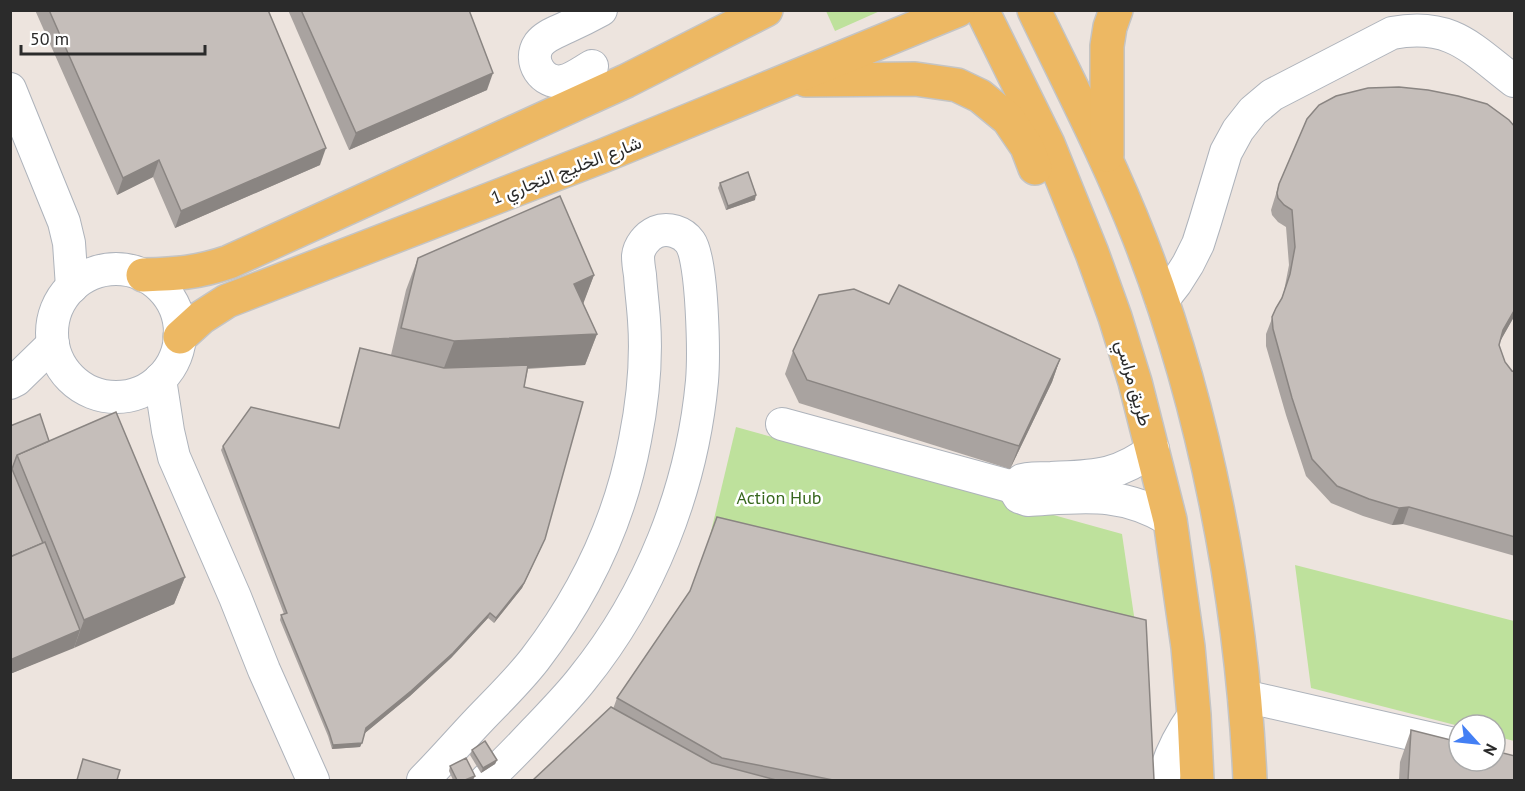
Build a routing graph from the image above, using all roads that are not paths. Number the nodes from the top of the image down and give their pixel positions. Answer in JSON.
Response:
{"nodes":[{"id":1,"x":601,"y":10,"type":"edge"},
{"id":2,"x":958,"y":10,"type":"edge"},
{"id":3,"x":981,"y":10,"type":"edge"},
{"id":4,"x":1034,"y":10,"type":"edge"},
{"id":5,"x":1116,"y":10,"type":"edge"},
{"id":6,"x":756,"y":13,"type":"edge"},
{"id":7,"x":567,"y":27,"type":"junction"},
{"id":8,"x":592,"y":66,"type":"junction"},
{"id":9,"x":789,"y":80,"type":"junction"},
{"id":10,"x":626,"y":81,"type":"junction"},
{"id":11,"x":1515,"y":81,"type":"edge"},
{"id":12,"x":10,"y":89,"type":"edge"},
{"id":13,"x":1107,"y":163,"type":"junction"},
{"id":14,"x":64,"y":222,"type":"junction"},
{"id":15,"x":1092,"y":253,"type":"junction"},
{"id":16,"x":106,"y":270,"type":"junction"},
{"id":17,"x":143,"y":275,"type":"junction"},
{"id":18,"x":72,"y":287,"type":"junction"},
{"id":19,"x":1162,"y":301,"type":"junction"},
{"id":20,"x":180,"y":337,"type":"junction"},
{"id":21,"x":59,"y":358,"type":"junction"},
{"id":22,"x":160,"y":379,"type":"junction"},
{"id":23,"x":13,"y":381,"type":"edge"},
{"id":24,"x":124,"y":396,"type":"junction"},
{"id":25,"x":782,"y":424,"type":"dead end"},
{"id":26,"x":1153,"y":449,"type":"junction"},
{"id":27,"x":174,"y":457,"type":"junction"},
{"id":28,"x":1095,"y":486,"type":"junction"},
{"id":29,"x":1170,"y":520,"type":"junction"},
{"id":30,"x":1244,"y":696,"type":"junction"},
{"id":31,"x":1194,"y":715,"type":"junction"},
{"id":32,"x":1447,"y":742,"type":"edge"},
{"id":33,"x":313,"y":780,"type":"edge"},
{"id":34,"x":423,"y":780,"type":"edge"},
{"id":35,"x":486,"y":780,"type":"edge"},
{"id":36,"x":1163,"y":780,"type":"edge"},
{"id":37,"x":1197,"y":780,"type":"edge"},
{"id":38,"x":1250,"y":780,"type":"edge"}],
"edges":[{"from":1,"to":7,"type":"street"},
{"from":2,"to":9,"type":"main road","name":"شارع الخليج التجاري 1"},
{"from":3,"to":15,"type":"main road","name":"طريق مراسي"},
{"from":4,"to":13,"type":"main road"},
{"from":5,"to":13,"type":"main road"},
{"from":6,"to":10,"type":"main road"},
{"from":7,"to":8,"type":"street"},
{"from":7,"to":8,"type":"street"},
{"from":8,"to":10,"type":"street"},
{"from":9,"to":15,"type":"main road"},
{"from":9,"to":20,"type":"main road","name":"شارع الخليج التجاري 1"},
{"from":10,"to":17,"type":"main road"},
{"from":11,"to":19,"type":"street"},
{"from":12,"to":14,"type":"street"},
{"from":13,"to":19,"type":"main road"},
{"from":14,"to":16,"type":"street"},
{"from":14,"to":18,"type":"street"},
{"from":15,"to":26,"type":"main road","name":"طريق مراسي"},
{"from":16,"to":17,"type":"street"},
{"from":16,"to":18,"type":"street"},
{"from":17,"to":20,"type":"street"},
{"from":18,"to":21,"type":"street"},
{"from":19,"to":30,"type":"main road"},
{"from":20,"to":22,"type":"street"},
{"from":21,"to":23,"type":"street"},
{"from":21,"to":24,"type":"street"},
{"from":22,"to":24,"type":"street"},
{"from":22,"to":27,"type":"street"},
{"from":24,"to":27,"type":"street"},
{"from":25,"to":28,"type":"street"},
{"from":26,"to":28,"type":"street"},
{"from":26,"to":29,"type":"main road","name":"طريق مراسي"},
{"from":27,"to":33,"type":"street"},
{"from":28,"to":29,"type":"street"},
{"from":29,"to":31,"type":"main road","name":"طريق مراسي"},
{"from":30,"to":32,"type":"street"},
{"from":30,"to":38,"type":"main road"},
{"from":31,"to":36,"type":"street"},
{"from":31,"to":37,"type":"main road","name":"طريق مراسي"},
{"from":34,"to":35,"type":"street"}]}
